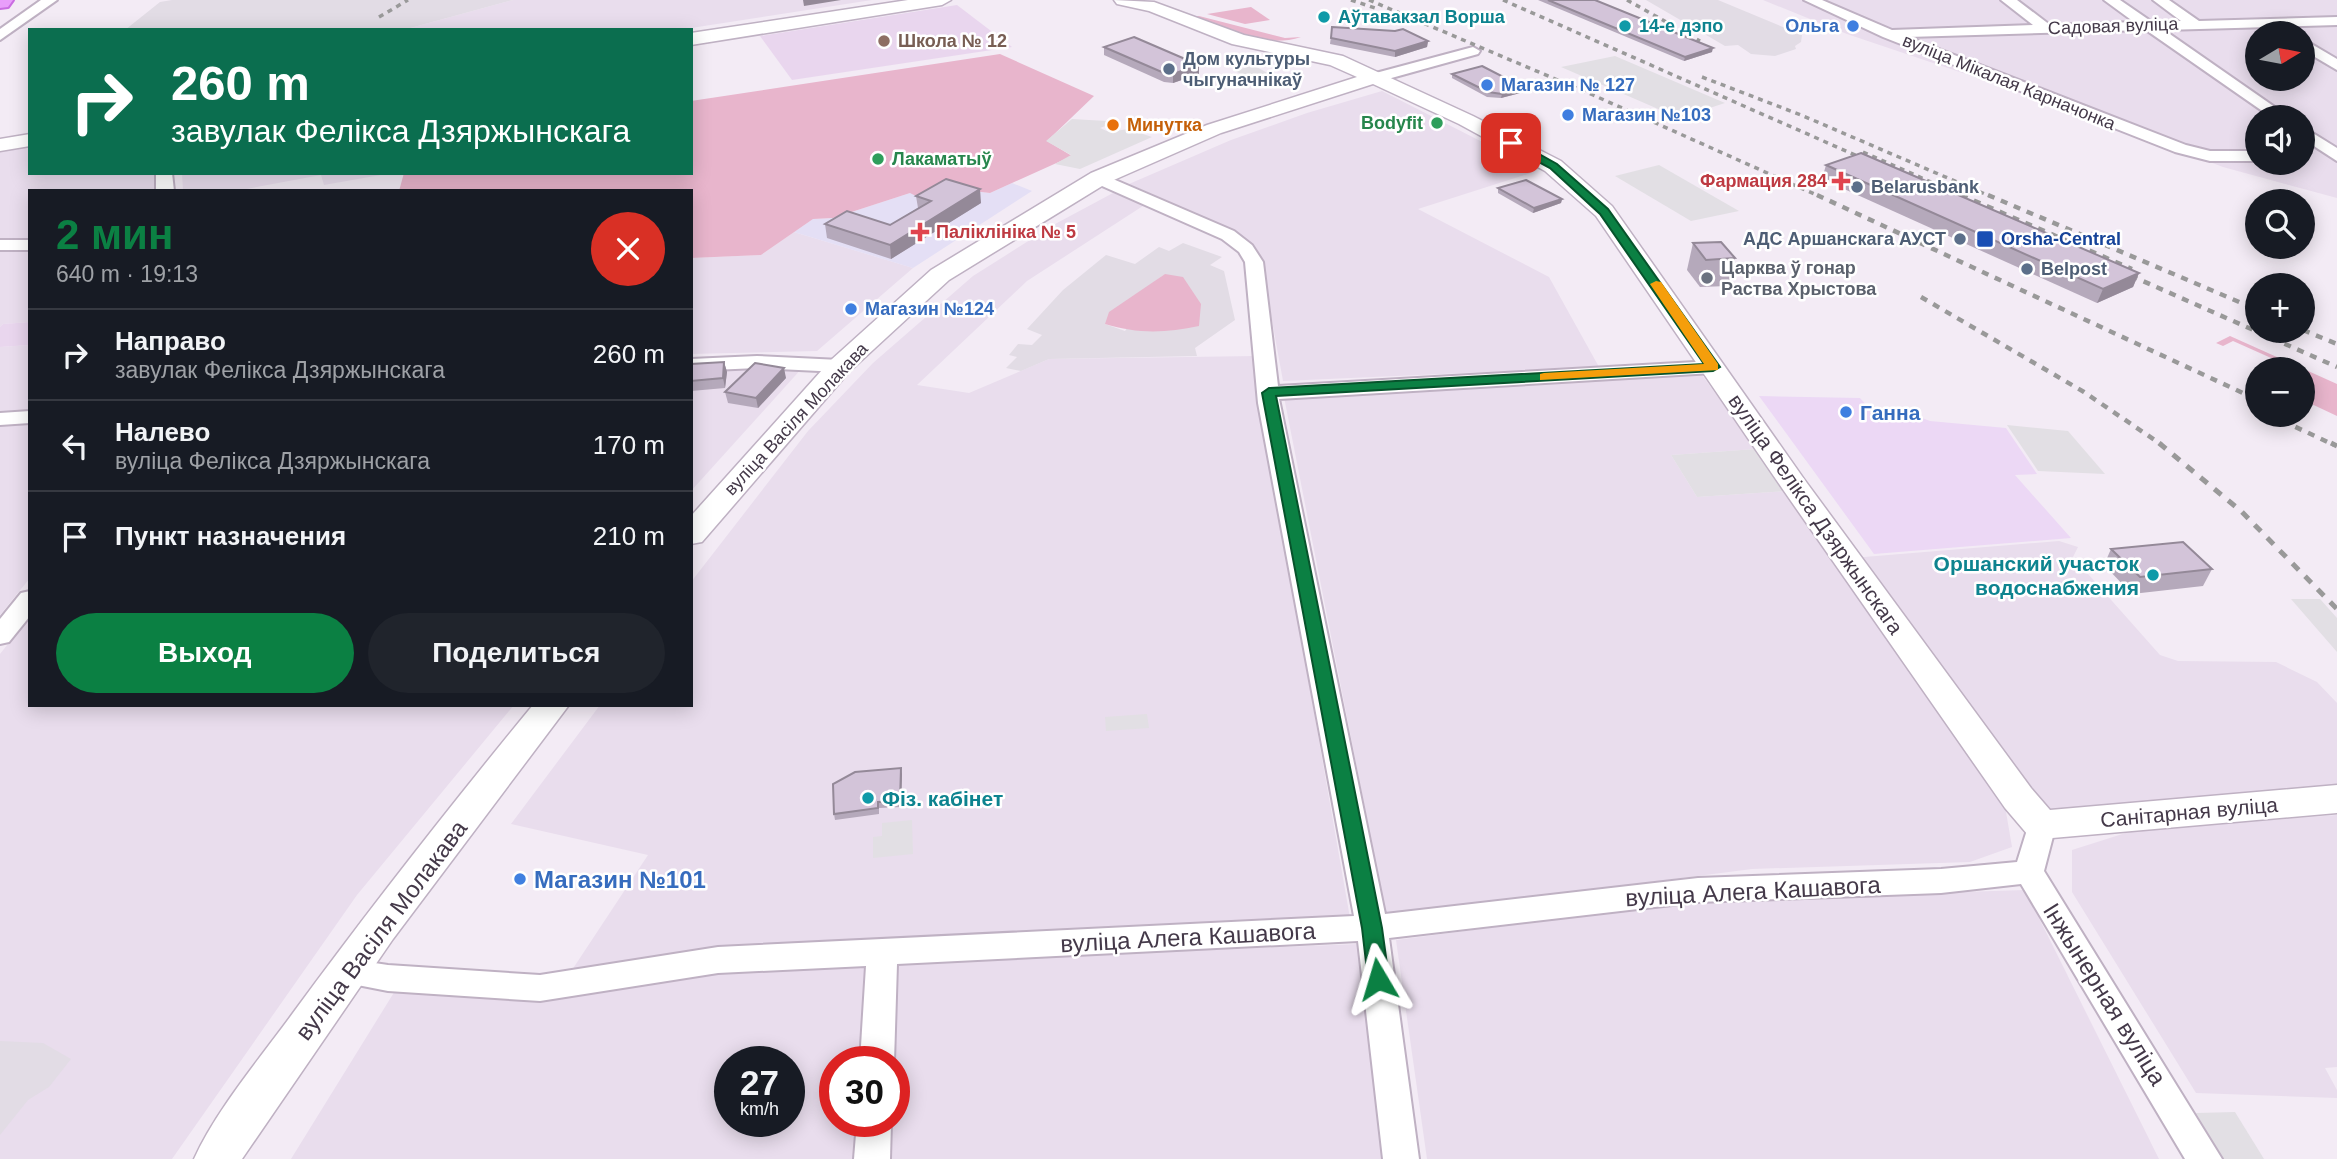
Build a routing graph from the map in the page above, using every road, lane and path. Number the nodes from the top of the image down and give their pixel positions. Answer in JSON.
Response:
{"nodes":[{"id":1,"x":50,"y":0,"type":"edge"},
{"id":2,"x":942,"y":0,"type":"edge"},
{"id":3,"x":1123,"y":0,"type":"edge"},
{"id":4,"x":1811,"y":0,"type":"edge"},
{"id":5,"x":2008,"y":0,"type":"edge"},
{"id":6,"x":2112,"y":0,"type":"edge"},
{"id":7,"x":2160,"y":0,"type":"edge"},
{"id":8,"x":2315,"y":21,"type":"edge"},
{"id":9,"x":2337,"y":21,"type":"edge"},
{"id":10,"x":2245,"y":23,"type":"edge"},
{"id":11,"x":2195,"y":24,"type":"junction"},
{"id":12,"x":2148,"y":25,"type":"junction"},
{"id":13,"x":2046,"y":28,"type":"junction"},
{"id":14,"x":1888,"y":34,"type":"junction"},
{"id":15,"x":0,"y":36,"type":"edge"},
{"id":16,"x":693,"y":38,"type":"edge"},
{"id":17,"x":1473,"y":51,"type":"dead end"},
{"id":18,"x":2315,"y":51,"type":"edge"},
{"id":19,"x":2337,"y":66,"type":"edge"},
{"id":20,"x":1377,"y":77,"type":"junction"},
{"id":21,"x":2264,"y":105,"type":"edge"},
{"id":22,"x":28,"y":140,"type":"edge"},
{"id":23,"x":2315,"y":141,"type":"edge"},
{"id":24,"x":0,"y":145,"type":"edge"},
{"id":25,"x":2245,"y":156,"type":"edge"},
{"id":26,"x":2315,"y":157,"type":"edge"},
{"id":27,"x":2337,"y":157,"type":"edge"},
{"id":28,"x":1099,"y":178,"type":"junction"},
{"id":29,"x":0,"y":245,"type":"edge"},
{"id":30,"x":28,"y":245,"type":"edge"},
{"id":31,"x":693,"y":365,"type":"edge"},
{"id":32,"x":840,"y":366,"type":"junction"},
{"id":33,"x":1713,"y":367,"type":"junction"},
{"id":34,"x":1269,"y":393,"type":"junction"},
{"id":35,"x":28,"y":416,"type":"edge"},
{"id":36,"x":0,"y":419,"type":"edge"},
{"id":37,"x":693,"y":533,"type":"edge"},
{"id":38,"x":28,"y":601,"type":"edge"},
{"id":39,"x":0,"y":636,"type":"edge"},
{"id":40,"x":550,"y":707,"type":"edge"},
{"id":41,"x":2337,"y":799,"type":"edge"},
{"id":42,"x":2041,"y":825,"type":"junction"},
{"id":43,"x":2029,"y":872,"type":"junction"},
{"id":44,"x":1372,"y":928,"type":"junction"},
{"id":45,"x":882,"y":953,"type":"junction"},
{"id":46,"x":348,"y":972,"type":"junction"},
{"id":47,"x":878,"y":1046,"type":"edge"},
{"id":48,"x":873,"y":1137,"type":"edge"},
{"id":49,"x":217,"y":1159,"type":"edge"},
{"id":50,"x":872,"y":1159,"type":"edge"},
{"id":51,"x":1401,"y":1159,"type":"edge"},
{"id":52,"x":2204,"y":1159,"type":"edge"}],
"edges":[{"from":1,"to":15,"type":"street"},
{"from":2,"to":16,"type":"street"},
{"from":3,"to":20,"type":"street","name":"вуліца Фелікса Дзяржынскага"},
{"from":4,"to":14,"type":"street","name":"вуліца Мікалая Карначонка"},
{"from":5,"to":13,"type":"street"},
{"from":6,"to":12,"type":"street"},
{"from":7,"to":11,"type":"street"},
{"from":8,"to":9,"type":"street","name":"Садовая вуліца"},
{"from":10,"to":11,"type":"street","name":"Садовая вуліца"},
{"from":11,"to":12,"type":"street","name":"Садовая вуліца"},
{"from":12,"to":13,"type":"street","name":"Садовая вуліца"},
{"from":12,"to":21,"type":"street"},
{"from":13,"to":14,"type":"street","name":"Садовая вуліца"},
{"from":14,"to":25,"type":"street","name":"вуліца Мікалая Карначонка"},
{"from":17,"to":20,"type":"street","name":"вуліца Васіля Молакава"},
{"from":18,"to":19,"type":"street"},
{"from":20,"to":28,"type":"street","name":"вуліца Васіля Молакава"},
{"from":20,"to":33,"type":"street","name":"вуліца Фелікса Дзяржынскага"},
{"from":22,"to":24,"type":"street"},
{"from":23,"to":27,"type":"street"},
{"from":26,"to":27,"type":"street"},
{"from":28,"to":32,"type":"street","name":"вуліца Васіля Молакава"},
{"from":28,"to":34,"type":"street"},
{"from":29,"to":30,"type":"street"},
{"from":31,"to":32,"type":"street"},
{"from":32,"to":37,"type":"street","name":"вуліца Васіля Молакава"},
{"from":33,"to":34,"type":"street"},
{"from":33,"to":42,"type":"street","name":"вуліца Фелікса Дзяржынскага"},
{"from":34,"to":44,"type":"street"},
{"from":35,"to":36,"type":"street"},
{"from":38,"to":39,"type":"street"},
{"from":40,"to":46,"type":"street","name":"вуліца Васіля Молакава"},
{"from":41,"to":42,"type":"street","name":"Санітарная вуліца"},
{"from":42,"to":43,"type":"street"},
{"from":43,"to":44,"type":"street","name":"вуліца Алега Кашавога"},
{"from":43,"to":52,"type":"street","name":"Інжынерная вуліца"},
{"from":44,"to":45,"type":"street","name":"вуліца Алега Кашавога"},
{"from":44,"to":51,"type":"street"},
{"from":45,"to":46,"type":"street","name":"вуліца Алега Кашавога"},
{"from":45,"to":47,"type":"street"},
{"from":46,"to":49,"type":"street","name":"вуліца Васіля Молакава"},
{"from":48,"to":50,"type":"street"}]}
